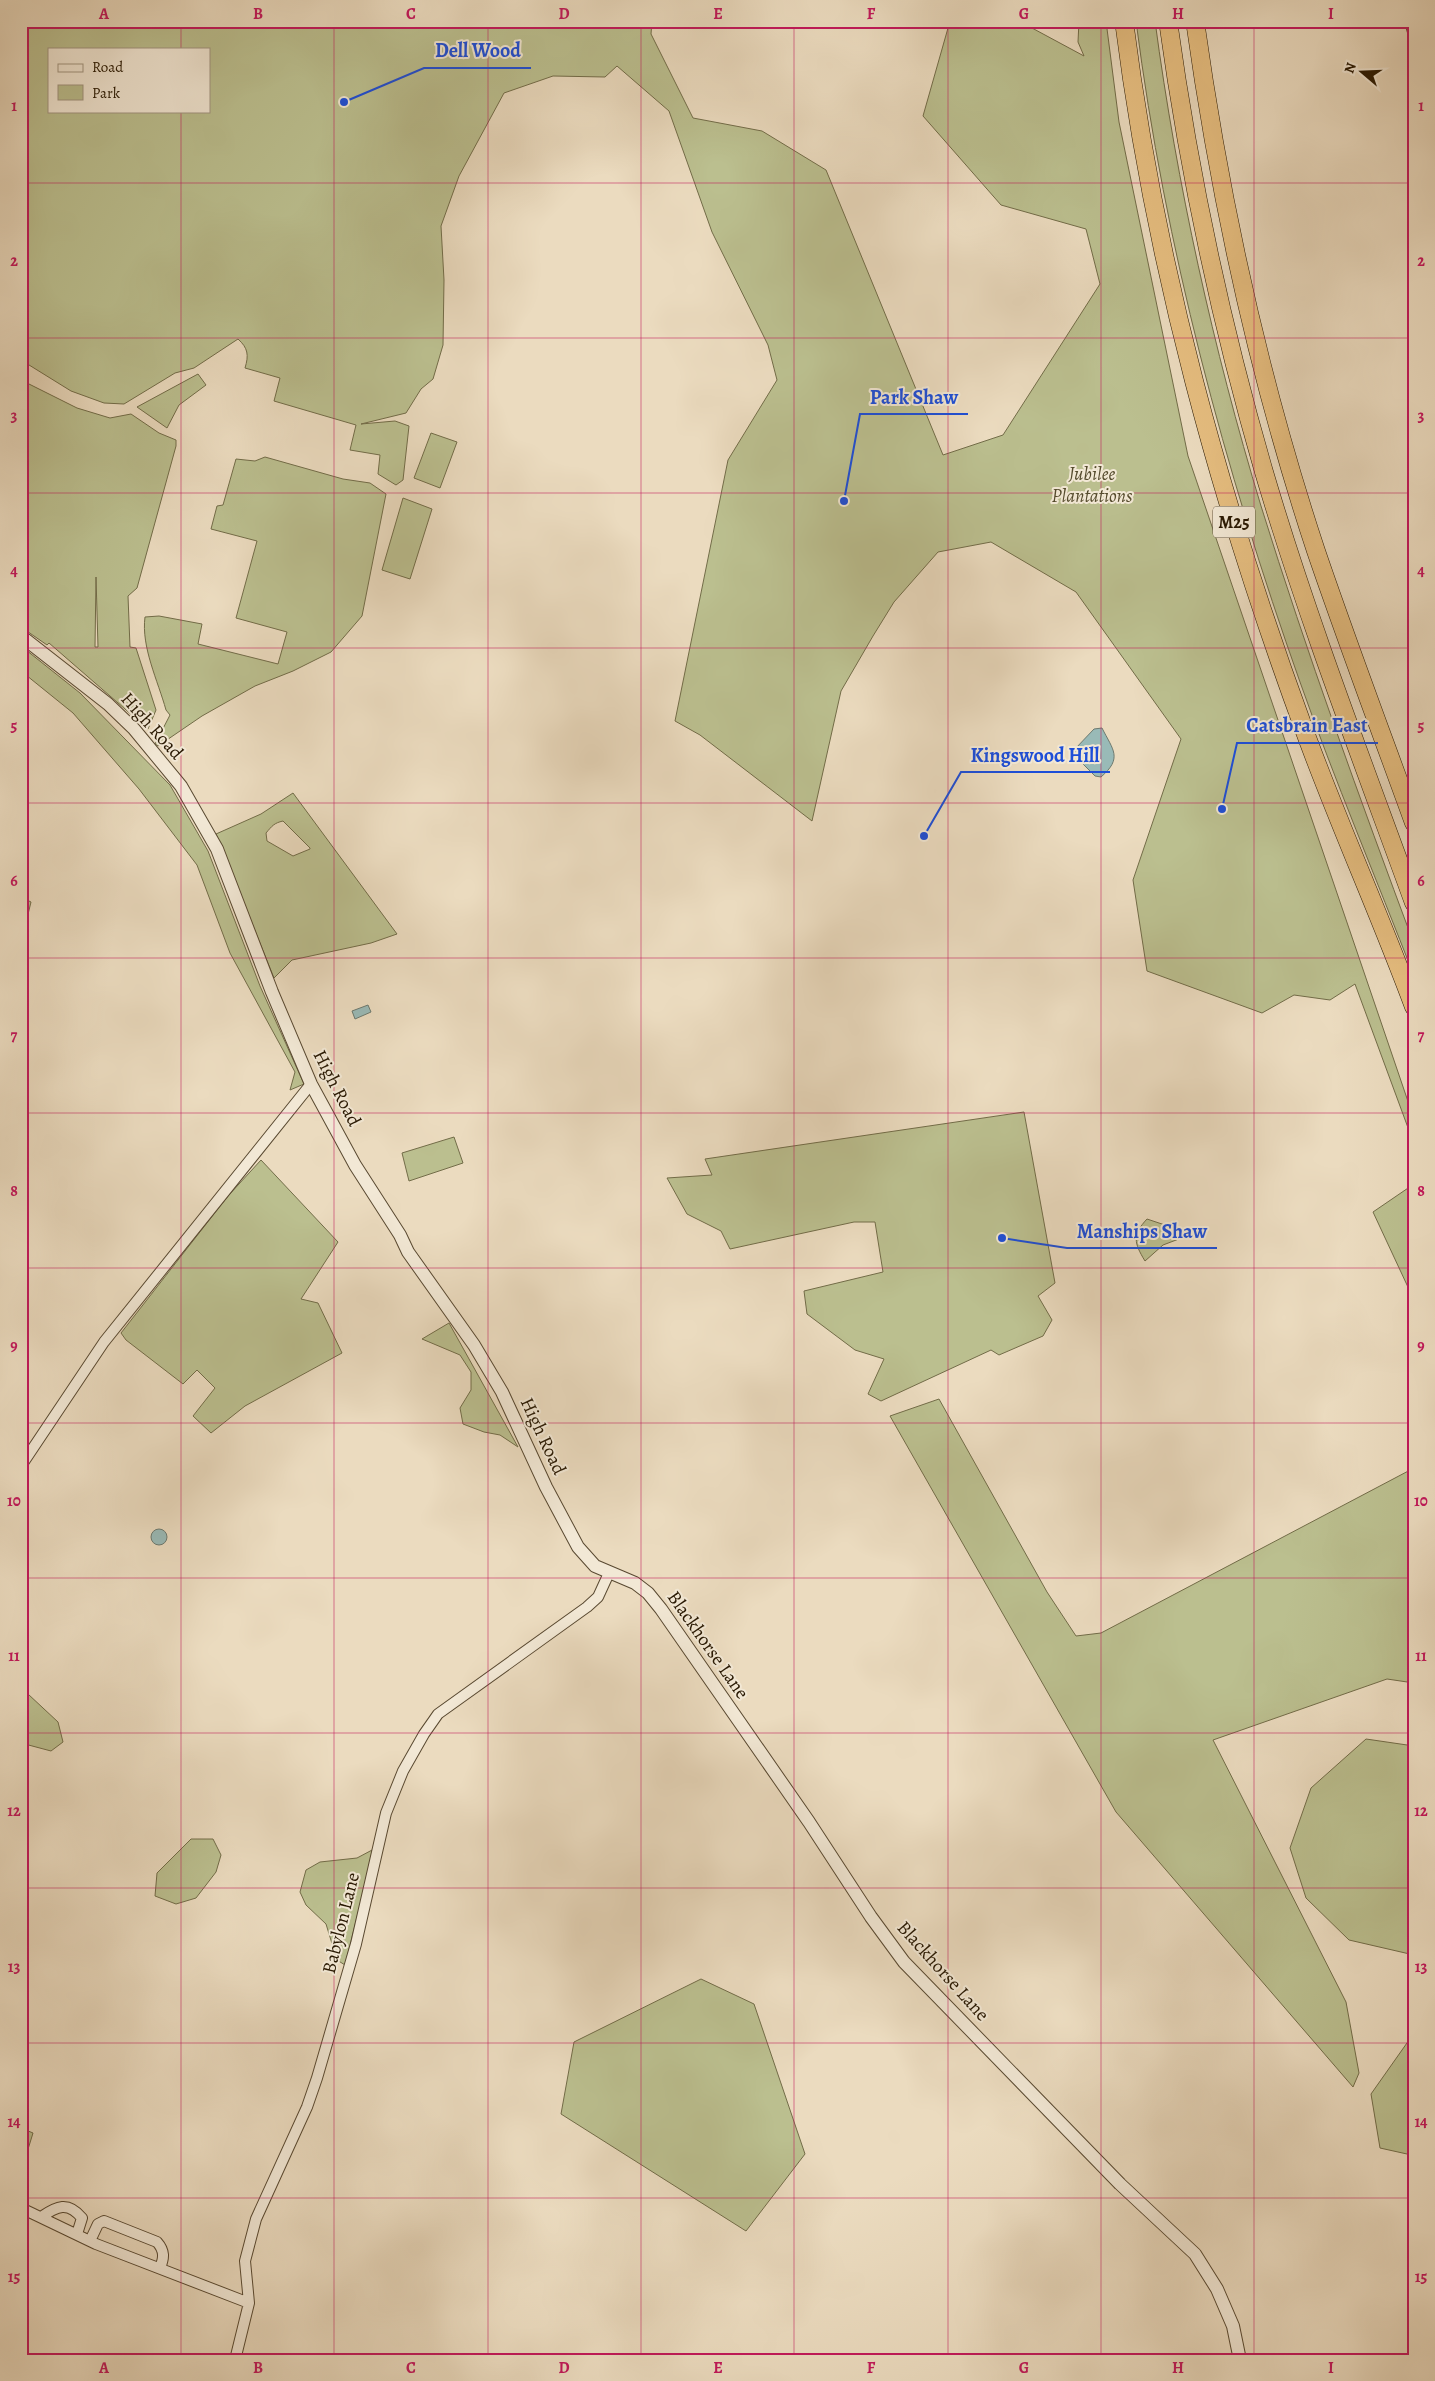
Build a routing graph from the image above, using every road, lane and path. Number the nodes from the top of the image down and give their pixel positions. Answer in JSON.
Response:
{"nodes":[{"id":1,"x":1124,"y":21,"type":"edge"},
{"id":2,"x":1168,"y":21,"type":"edge"},
{"id":3,"x":1195,"y":21,"type":"edge"},
{"id":4,"x":1411,"y":21,"type":"edge"},
{"id":5,"x":1414,"y":32,"type":"edge"},
{"id":6,"x":21,"y":636,"type":"edge"},
{"id":7,"x":1414,"y":822,"type":"edge"},
{"id":8,"x":1414,"y":903,"type":"edge"},
{"id":9,"x":1413,"y":1006,"type":"edge"},
{"id":10,"x":311,"y":1084,"type":"junction"},
{"id":11,"x":21,"y":1466,"type":"edge"},
{"id":12,"x":609,"y":1574,"type":"junction"},
{"id":13,"x":21,"y":2208,"type":"edge"},
{"id":14,"x":41,"y":2216,"type":"junction"},
{"id":15,"x":77,"y":2234,"type":"junction"},
{"id":16,"x":90,"y":2241,"type":"junction"},
{"id":17,"x":160,"y":2268,"type":"junction"},
{"id":18,"x":249,"y":2303,"type":"junction"},
{"id":19,"x":235,"y":2360,"type":"edge"},
{"id":20,"x":1240,"y":2360,"type":"edge"}],
"edges":[{"from":1,"to":9,"type":"highway","number":"M25"},
{"from":2,"to":8,"type":"highway","number":"M25"},
{"from":3,"to":7,"type":"highway"},
{"from":4,"to":5,"type":"street"},
{"from":6,"to":10,"type":"street","name":"High Road"},
{"from":10,"to":11,"type":"street"},
{"from":10,"to":12,"type":"street","name":"High Road"},
{"from":12,"to":18,"type":"street","name":"Babylon Lane"},
{"from":12,"to":20,"type":"street","name":"Blackhorse Lane"},
{"from":13,"to":14,"type":"street"},
{"from":14,"to":15,"type":"street"},
{"from":14,"to":15,"type":"street"},
{"from":15,"to":16,"type":"street"},
{"from":16,"to":17,"type":"street"},
{"from":16,"to":17,"type":"street"},
{"from":17,"to":18,"type":"street"},
{"from":18,"to":19,"type":"street","name":"Babylon Lane"}]}
